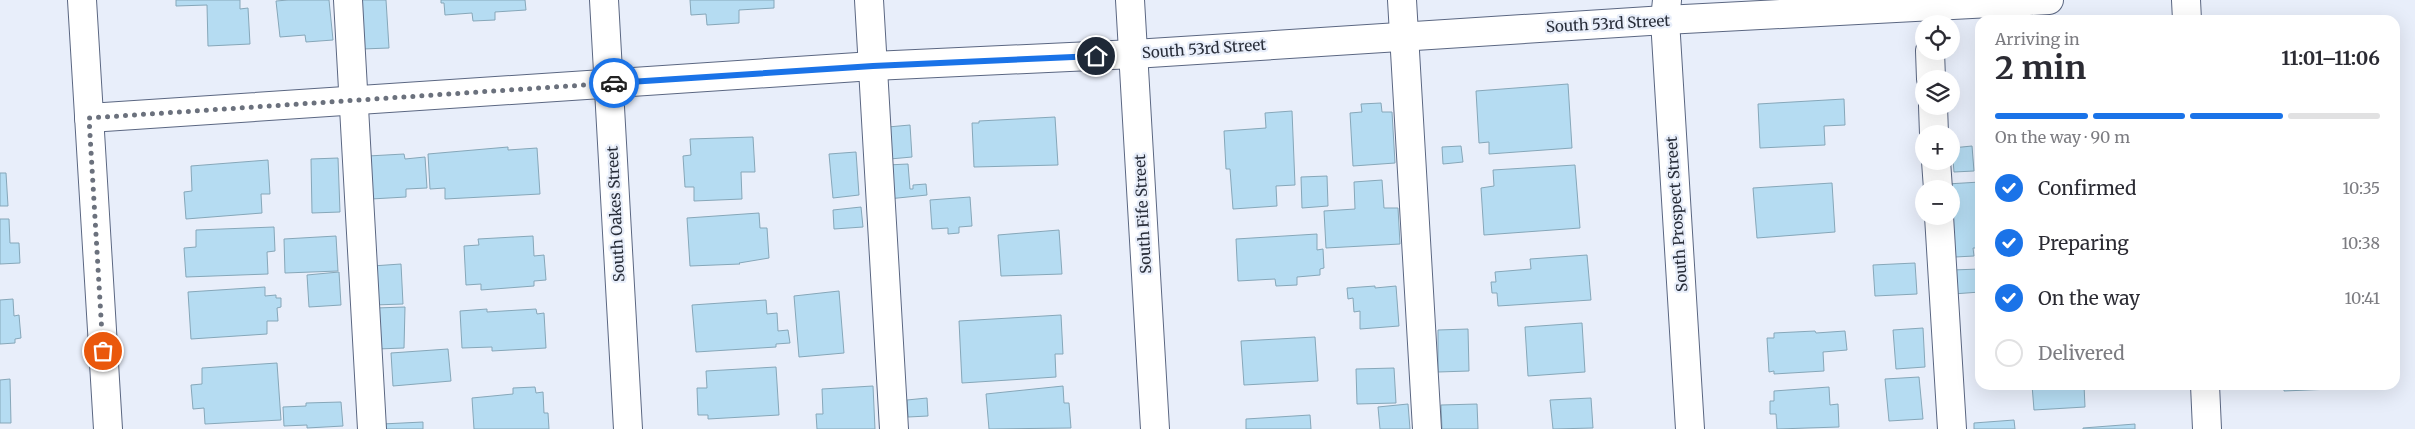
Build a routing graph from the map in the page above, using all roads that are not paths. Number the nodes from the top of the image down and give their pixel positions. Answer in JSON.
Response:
{"nodes":[{"id":1,"x":82,"y":0,"type":"edge"},
{"id":2,"x":348,"y":0,"type":"edge"},
{"id":3,"x":604,"y":0,"type":"edge"},
{"id":4,"x":869,"y":0,"type":"edge"},
{"id":5,"x":1130,"y":0,"type":"edge"},
{"id":6,"x":1402,"y":0,"type":"edge"},
{"id":7,"x":2048,"y":0,"type":"edge"},
{"id":8,"x":2186,"y":0,"type":"edge"},
{"id":9,"x":1666,"y":10,"type":"edge"},
{"id":10,"x":1927,"y":10,"type":"edge"},
{"id":11,"x":2187,"y":15,"type":"edge"},
{"id":12,"x":1404,"y":36,"type":"junction"},
{"id":13,"x":1134,"y":54,"type":"junction"},
{"id":14,"x":873,"y":66,"type":"junction"},
{"id":15,"x":609,"y":84,"type":"junction"},
{"id":16,"x":354,"y":101,"type":"junction"},
{"id":17,"x":89,"y":118,"type":"junction"},
{"id":18,"x":1940,"y":225,"type":"edge"},
{"id":19,"x":2204,"y":390,"type":"edge"},
{"id":20,"x":108,"y":429,"type":"edge"},
{"id":21,"x":372,"y":429,"type":"edge"},
{"id":22,"x":628,"y":429,"type":"edge"},
{"id":23,"x":894,"y":429,"type":"edge"},
{"id":24,"x":1155,"y":429,"type":"edge"},
{"id":25,"x":1426,"y":429,"type":"edge"},
{"id":26,"x":1690,"y":429,"type":"edge"},
{"id":27,"x":1952,"y":429,"type":"edge"},
{"id":28,"x":2207,"y":429,"type":"edge"}],
"edges":[{"from":1,"to":17,"type":"street"},
{"from":2,"to":16,"type":"street"},
{"from":3,"to":15,"type":"street","name":"South Oakes Street"},
{"from":4,"to":14,"type":"street"},
{"from":5,"to":13,"type":"street","name":"South Fife Street"},
{"from":6,"to":12,"type":"street"},
{"from":7,"to":10,"type":"street","name":"South 53rd Street"},
{"from":8,"to":11,"type":"street"},
{"from":9,"to":10,"type":"street","name":"South 53rd Street"},
{"from":9,"to":12,"type":"street","name":"South 53rd Street"},
{"from":9,"to":26,"type":"street","name":"South Prospect Street"},
{"from":12,"to":13,"type":"street","name":"South 53rd Street"},
{"from":12,"to":25,"type":"street"},
{"from":13,"to":14,"type":"street","name":"South 53rd Street"},
{"from":13,"to":24,"type":"street","name":"South Fife Street"},
{"from":14,"to":15,"type":"street","name":"South 53rd Street"},
{"from":14,"to":23,"type":"street"},
{"from":15,"to":16,"type":"street","name":"South 53rd Street"},
{"from":15,"to":22,"type":"street","name":"South Oakes Street"},
{"from":16,"to":17,"type":"street","name":"South 53rd Street"},
{"from":16,"to":21,"type":"street"},
{"from":17,"to":20,"type":"street"},
{"from":18,"to":27,"type":"street"},
{"from":19,"to":28,"type":"street"}]}
